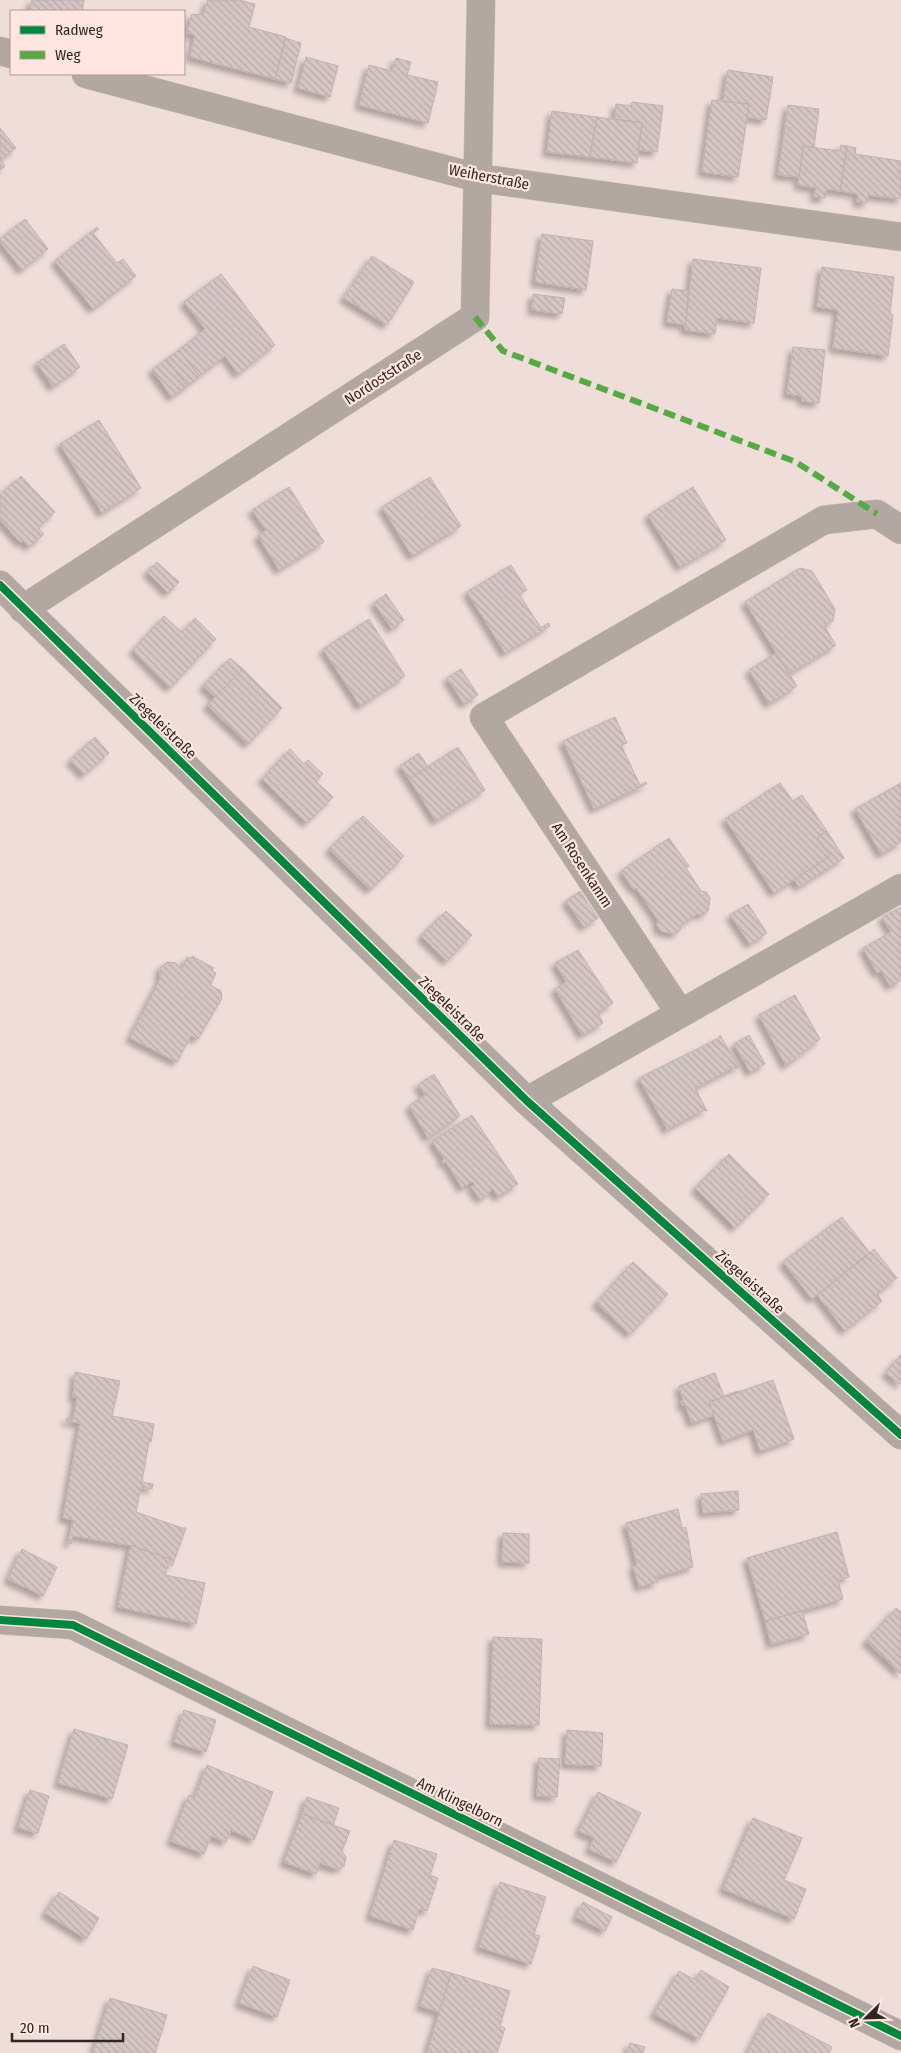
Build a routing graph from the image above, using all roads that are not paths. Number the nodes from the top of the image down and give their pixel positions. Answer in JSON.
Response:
{"nodes":[{"id":1,"x":481,"y":0,"type":"edge"},
{"id":2,"x":90,"y":75,"type":"edge"},
{"id":3,"x":478,"y":178,"type":"junction"},
{"id":4,"x":901,"y":237,"type":"edge"},
{"id":5,"x":901,"y":530,"type":"edge"},
{"id":6,"x":0,"y":585,"type":"edge"},
{"id":7,"x":23,"y":608,"type":"junction"},
{"id":8,"x":901,"y":888,"type":"edge"},
{"id":9,"x":680,"y":1013,"type":"junction"},
{"id":10,"x":527,"y":1101,"type":"junction"},
{"id":11,"x":901,"y":1435,"type":"edge"},
{"id":12,"x":0,"y":1620,"type":"edge"},
{"id":13,"x":901,"y":2036,"type":"edge"}],
"edges":[{"from":1,"to":3,"type":"street","name":"Nordoststraße"},
{"from":2,"to":3,"type":"street","name":"Weiherstraße"},
{"from":3,"to":4,"type":"street","name":"Weiherstraße"},
{"from":3,"to":7,"type":"street","name":"Nordoststraße"},
{"from":5,"to":9,"type":"street","name":"Am Rosenkamm"},
{"from":6,"to":7,"type":"street","name":"Ziegeleistraße"},
{"from":7,"to":10,"type":"street","name":"Ziegeleistraße"},
{"from":8,"to":9,"type":"street"},
{"from":9,"to":10,"type":"street"},
{"from":10,"to":11,"type":"street","name":"Ziegeleistraße"},
{"from":12,"to":13,"type":"street","name":"Am Klingelborn"}]}
